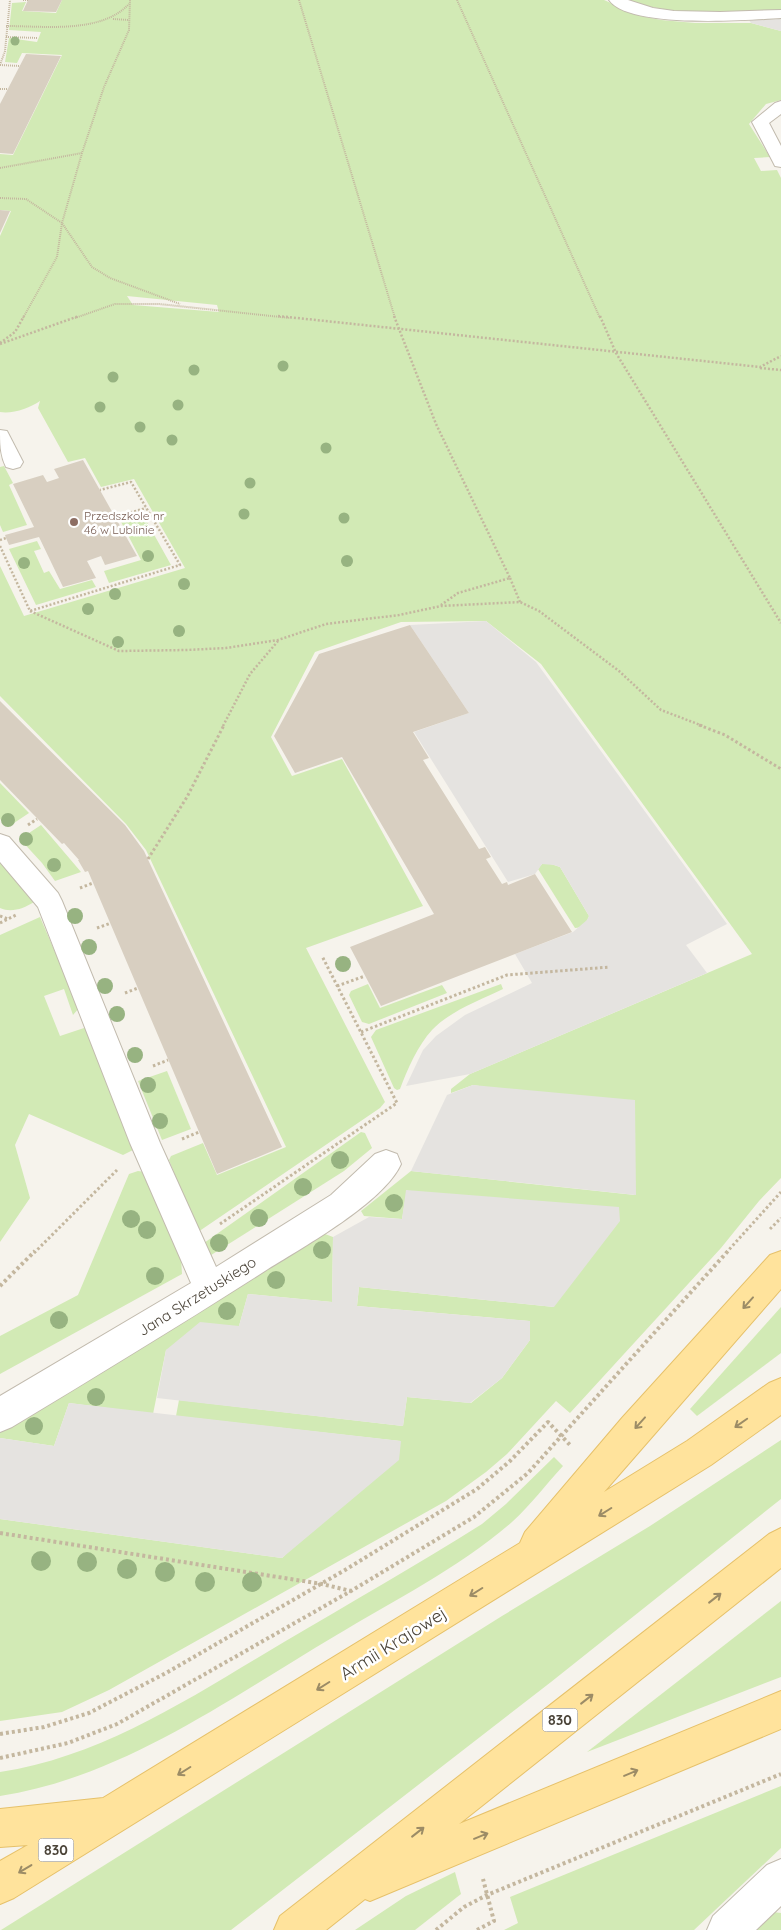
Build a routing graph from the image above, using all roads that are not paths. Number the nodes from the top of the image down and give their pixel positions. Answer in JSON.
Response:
{"nodes":[{"id":1,"x":616,"y":0,"type":"edge"},
{"id":2,"x":781,"y":14,"type":"edge"},
{"id":3,"x":754,"y":15,"type":"junction"},
{"id":4,"x":781,"y":22,"type":"edge"},
{"id":5,"x":781,"y":106,"type":"edge"},
{"id":6,"x":781,"y":162,"type":"edge"},
{"id":7,"x":0,"y":436,"type":"edge"},
{"id":8,"x":13,"y":462,"type":"dead end"},
{"id":9,"x":0,"y":844,"type":"edge"},
{"id":10,"x":386,"y":1164,"type":"dead end"},
{"id":11,"x":781,"y":1266,"type":"edge"},
{"id":12,"x":209,"y":1288,"type":"junction"},
{"id":13,"x":781,"y":1395,"type":"edge"},
{"id":14,"x":0,"y":1415,"type":"edge"},
{"id":15,"x":781,"y":1546,"type":"edge"},
{"id":16,"x":518,"y":1566,"type":"junction"},
{"id":17,"x":781,"y":1710,"type":"edge"},
{"id":18,"x":111,"y":1816,"type":"junction"},
{"id":19,"x":0,"y":1828,"type":"edge"},
{"id":20,"x":781,"y":1879,"type":"edge"},
{"id":21,"x":0,"y":1884,"type":"edge"},
{"id":22,"x":339,"y":1894,"type":"junction"},
{"id":23,"x":294,"y":1930,"type":"edge"},
{"id":24,"x":728,"y":1930,"type":"edge"}],
"edges":[{"from":1,"to":3,"type":"street"},
{"from":2,"to":3,"type":"street"},
{"from":3,"to":4,"type":"street"},
{"from":5,"to":6,"type":"street"},
{"from":7,"to":8,"type":"street"},
{"from":9,"to":12,"type":"street"},
{"from":10,"to":12,"type":"street","name":"Jana Skrzetuskiego"},
{"from":11,"to":16,"type":"main road","one_way":true},
{"from":12,"to":14,"type":"street","name":"Jana Skrzetuskiego"},
{"from":13,"to":16,"type":"main road","name":"Armii Krajowej","number":"830","one_way":true},
{"from":22,"to":15,"type":"main road","number":"830","one_way":true},
{"from":16,"to":18,"type":"main road","name":"Armii Krajowej","number":"830","one_way":true},
{"from":22,"to":17,"type":"main road","one_way":true},
{"from":18,"to":19,"type":"main road"},
{"from":18,"to":21,"type":"main road","name":"Armii Krajowej","number":"830","one_way":true},
{"from":20,"to":24,"type":"street"},
{"from":22,"to":23,"type":"main road","number":"830"}]}
